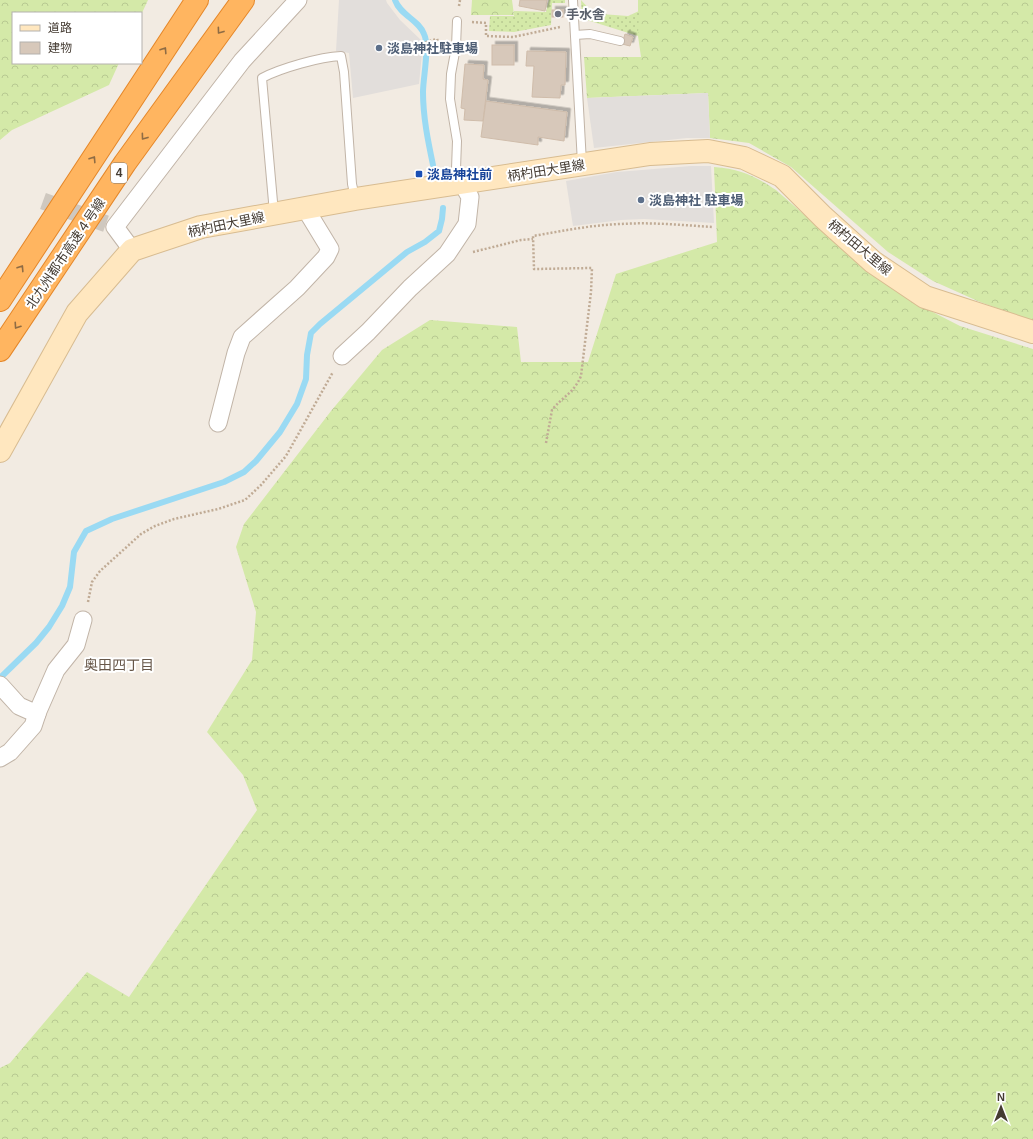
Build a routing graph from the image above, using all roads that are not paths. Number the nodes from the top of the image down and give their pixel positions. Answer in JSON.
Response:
{"nodes":[{"id":1,"x":197,"y":0,"type":"edge"},
{"id":2,"x":244,"y":0,"type":"edge"},
{"id":3,"x":298,"y":0,"type":"edge"},
{"id":4,"x":573,"y":0,"type":"edge"},
{"id":5,"x":457,"y":21,"type":"road end"},
{"id":6,"x":575,"y":35,"type":"junction"},
{"id":7,"x":620,"y":41,"type":"dead end"},
{"id":8,"x":582,"y":164,"type":"junction"},
{"id":9,"x":462,"y":183,"type":"junction"},
{"id":10,"x":355,"y":199,"type":"junction"},
{"id":11,"x":305,"y":208,"type":"junction"},
{"id":12,"x":274,"y":214,"type":"junction"},
{"id":13,"x":132,"y":250,"type":"junction"},
{"id":14,"x":0,"y":300,"type":"edge"},
{"id":15,"x":1033,"y":332,"type":"edge"},
{"id":16,"x":0,"y":350,"type":"edge"},
{"id":17,"x":342,"y":356,"type":"road end"},
{"id":18,"x":218,"y":423,"type":"dead end"},
{"id":19,"x":0,"y":451,"type":"edge"},
{"id":20,"x":83,"y":620,"type":"road end"},
{"id":21,"x":0,"y":685,"type":"edge"},
{"id":22,"x":37,"y":714,"type":"junction"},
{"id":23,"x":0,"y":758,"type":"edge"}],
"edges":[{"from":14,"to":1,"type":"highway","number":"4","one_way":true},
{"from":2,"to":16,"type":"highway","name":"北九州都市高速４号線","number":"4","one_way":true},
{"from":3,"to":13,"type":"street"},
{"from":4,"to":6,"type":"lane"},
{"from":5,"to":9,"type":"lane"},
{"from":6,"to":7,"type":"lane"},
{"from":6,"to":8,"type":"lane"},
{"from":8,"to":9,"type":"main road","name":"柄杓田大里線"},
{"from":8,"to":15,"type":"main road","name":"柄杓田大里線"},
{"from":9,"to":10,"type":"main road","name":"柄杓田大里線"},
{"from":9,"to":17,"type":"street"},
{"from":10,"to":11,"type":"main road","name":"柄杓田大里線"},
{"from":10,"to":12,"type":"lane"},
{"from":11,"to":12,"type":"main road","name":"柄杓田大里線"},
{"from":11,"to":18,"type":"street"},
{"from":12,"to":13,"type":"main road","name":"柄杓田大里線"},
{"from":13,"to":19,"type":"main road"},
{"from":20,"to":22,"type":"street"},
{"from":21,"to":22,"type":"street"},
{"from":22,"to":23,"type":"street"}]}
